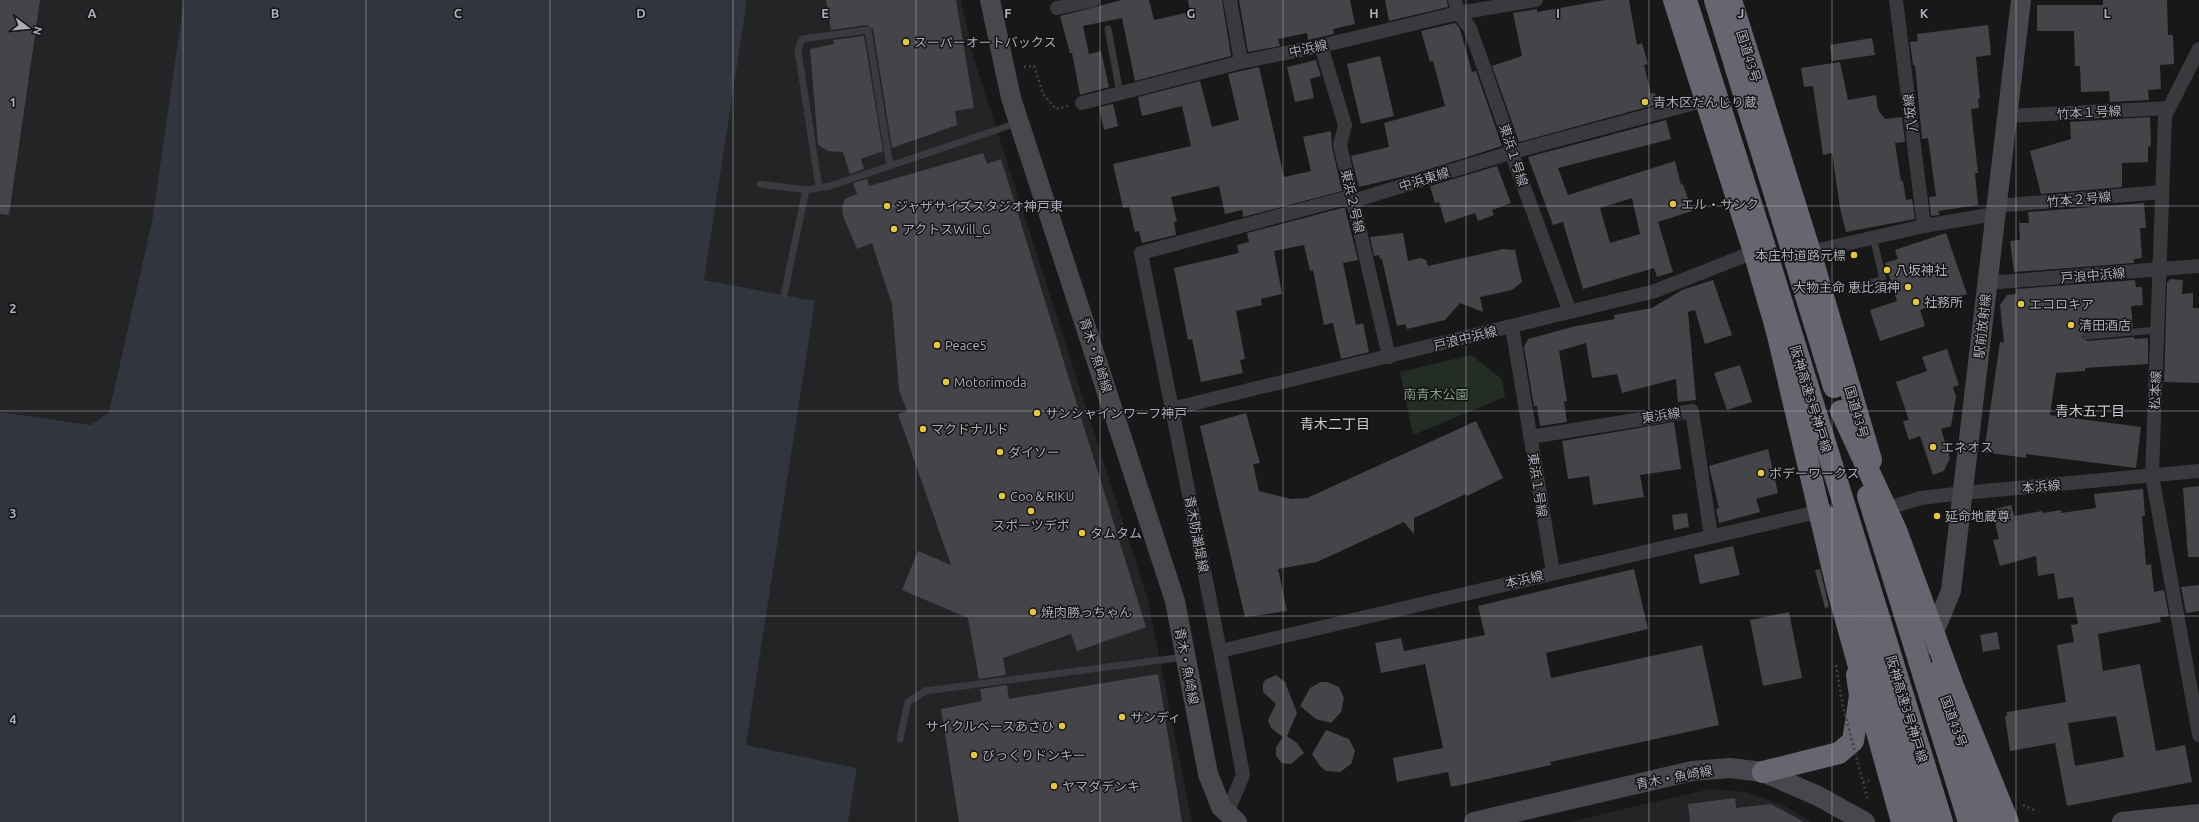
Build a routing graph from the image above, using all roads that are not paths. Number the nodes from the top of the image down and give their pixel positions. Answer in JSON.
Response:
{"nodes":[{"id":1,"x":990,"y":0,"type":"edge"},
{"id":2,"x":1093,"y":0,"type":"edge"},
{"id":3,"x":1230,"y":0,"type":"edge"},
{"id":4,"x":1536,"y":0,"type":"edge"},
{"id":5,"x":1674,"y":0,"type":"edge"},
{"id":6,"x":1686,"y":0,"type":"edge"},
{"id":7,"x":1714,"y":0,"type":"edge"},
{"id":8,"x":1731,"y":0,"type":"edge"},
{"id":9,"x":1896,"y":0,"type":"edge"},
{"id":10,"x":2021,"y":0,"type":"edge"},
{"id":11,"x":1457,"y":7,"type":"edge"},
{"id":12,"x":1057,"y":8,"type":"dead end"},
{"id":13,"x":1108,"y":29,"type":"dead end"},
{"id":14,"x":1321,"y":46,"type":"junction"},
{"id":15,"x":2199,"y":49,"type":"edge"},
{"id":16,"x":1241,"y":62,"type":"junction"},
{"id":17,"x":1120,"y":94,"type":"junction"},
{"id":18,"x":1706,"y":100,"type":"junction"},
{"id":19,"x":1082,"y":103,"type":"dead end"},
{"id":20,"x":2169,"y":108,"type":"junction"},
{"id":21,"x":2008,"y":116,"type":"junction"},
{"id":22,"x":1020,"y":123,"type":"junction"},
{"id":23,"x":1513,"y":152,"type":"junction"},
{"id":24,"x":890,"y":166,"type":"junction"},
{"id":25,"x":760,"y":184,"type":"dead end"},
{"id":26,"x":819,"y":188,"type":"junction"},
{"id":27,"x":806,"y":190,"type":"junction"},
{"id":28,"x":2162,"y":192,"type":"junction"},
{"id":29,"x":1353,"y":201,"type":"junction"},
{"id":30,"x":1995,"y":210,"type":"junction"},
{"id":31,"x":1924,"y":226,"type":"junction"},
{"id":32,"x":1873,"y":236,"type":"junction"},
{"id":33,"x":1758,"y":243,"type":"junction"},
{"id":34,"x":1810,"y":252,"type":"junction"},
{"id":35,"x":1141,"y":253,"type":"joint"},
{"id":36,"x":2199,"y":266,"type":"edge"},
{"id":37,"x":2159,"y":269,"type":"junction"},
{"id":38,"x":1987,"y":283,"type":"junction"},
{"id":39,"x":1856,"y":288,"type":"dead end"},
{"id":40,"x":784,"y":295,"type":"dead end"},
{"id":41,"x":1570,"y":312,"type":"junction"},
{"id":42,"x":1512,"y":327,"type":"junction"},
{"id":43,"x":2157,"y":330,"type":"junction"},
{"id":44,"x":2087,"y":336,"type":"dead end"},
{"id":45,"x":1389,"y":357,"type":"junction"},
{"id":46,"x":1172,"y":409,"type":"junction"},
{"id":47,"x":1841,"y":411,"type":"junction"},
{"id":48,"x":1530,"y":437,"type":"junction"},
{"id":49,"x":2199,"y":471,"type":"edge"},
{"id":50,"x":2152,"y":476,"type":"junction"},
{"id":51,"x":1963,"y":493,"type":"junction"},
{"id":52,"x":1828,"y":509,"type":"junction"},
{"id":53,"x":1885,"y":509,"type":"junction"},
{"id":54,"x":1711,"y":536,"type":"junction"},
{"id":55,"x":1553,"y":572,"type":"junction"},
{"id":56,"x":1847,"y":575,"type":"junction"},
{"id":57,"x":1928,"y":647,"type":"junction"},
{"id":58,"x":1220,"y":650,"type":"junction"},
{"id":59,"x":1186,"y":656,"type":"junction"},
{"id":60,"x":2199,"y":735,"type":"edge"},
{"id":61,"x":900,"y":739,"type":"dead end"},
{"id":62,"x":1764,"y":772,"type":"junction"},
{"id":63,"x":2199,"y":814,"type":"edge"},
{"id":64,"x":1232,"y":817,"type":"edge"},
{"id":65,"x":1474,"y":822,"type":"edge"},
{"id":66,"x":1865,"y":822,"type":"edge"},
{"id":67,"x":1902,"y":822,"type":"edge"},
{"id":68,"x":1921,"y":822,"type":"edge"},
{"id":69,"x":1942,"y":822,"type":"edge"},
{"id":70,"x":1969,"y":822,"type":"edge"},
{"id":71,"x":1991,"y":822,"type":"edge"},
{"id":72,"x":2008,"y":822,"type":"edge"},
{"id":73,"x":2122,"y":822,"type":"edge"}],
"edges":[{"from":1,"to":22,"type":"street","name":"青木・魚崎線"},
{"from":2,"to":12,"type":"street"},
{"from":3,"to":16,"type":"street"},
{"from":4,"to":11,"type":"street","name":"中浜線"},
{"from":5,"to":18,"type":"highway"},
{"from":6,"to":33,"type":"highway","name":"阪神高速3号神戸線","bridge":true},
{"from":7,"to":47,"type":"highway","name":"阪神高速3号神戸線"},
{"from":8,"to":34,"type":"highway","name":"国道43号"},
{"from":9,"to":31,"type":"street","name":"八坂線"},
{"from":10,"to":21,"type":"street","name":"駅前放射線"},
{"from":11,"to":14,"type":"street","name":"中浜線"},
{"from":11,"to":23,"type":"street","name":"東浜１号線"},
{"from":13,"to":17,"type":"lane"},
{"from":14,"to":16,"type":"street","name":"中浜線"},
{"from":14,"to":29,"type":"street","name":"東浜２号線"},
{"from":15,"to":20,"type":"street","name":"松本線"},
{"from":16,"to":17,"type":"street","name":"中浜線"},
{"from":17,"to":19,"type":"street","name":"中浜線"},
{"from":18,"to":23,"type":"street","name":"中浜東線"},
{"from":18,"to":33,"type":"highway"},
{"from":20,"to":21,"type":"street","name":"竹本１号線"},
{"from":20,"to":28,"type":"street","name":"松本線"},
{"from":21,"to":30,"type":"street","name":"駅前放射線"},
{"from":22,"to":24,"type":"lane"},
{"from":22,"to":59,"type":"street","name":"青木・魚崎線"},
{"from":23,"to":29,"type":"street","name":"中浜東線"},
{"from":23,"to":41,"type":"street","name":"東浜１号線"},
{"from":24,"to":26,"type":"lane"},
{"from":24,"to":26,"type":"lane"},
{"from":25,"to":27,"type":"lane"},
{"from":26,"to":27,"type":"lane"},
{"from":27,"to":40,"type":"lane"},
{"from":28,"to":30,"type":"street","name":"竹本２号線"},
{"from":28,"to":37,"type":"street","name":"松本線"},
{"from":29,"to":35,"type":"street","name":"中浜東線"},
{"from":29,"to":45,"type":"street","name":"東浜２号線"},
{"from":30,"to":31,"type":"street"},
{"from":30,"to":38,"type":"street","name":"駅前放射線"},
{"from":31,"to":32,"type":"street"},
{"from":32,"to":34,"type":"street"},
{"from":32,"to":39,"type":"lane"},
{"from":33,"to":41,"type":"street","name":"戸浪中浜線"},
{"from":33,"to":52,"type":"highway"},
{"from":33,"to":67,"type":"highway","bridge":true},
{"from":33,"to":69,"type":"highway","name":"阪神高速3号神戸線","bridge":true},
{"from":34,"to":53,"type":"highway","name":"国道43号"},
{"from":35,"to":46,"type":"street","name":"青木防潮堤線"},
{"from":36,"to":37,"type":"street","name":"戸浪中浜線"},
{"from":37,"to":38,"type":"street","name":"戸浪中浜線"},
{"from":37,"to":43,"type":"street","name":"松本線"},
{"from":38,"to":51,"type":"street","name":"駅前放射線"},
{"from":41,"to":42,"type":"street","name":"戸浪中浜線"},
{"from":42,"to":45,"type":"street","name":"戸浪中浜線"},
{"from":42,"to":48,"type":"street","name":"東浜１号線"},
{"from":43,"to":44,"type":"lane"},
{"from":43,"to":50,"type":"street","name":"松本線"},
{"from":45,"to":46,"type":"street","name":"戸浪中浜線"},
{"from":46,"to":58,"type":"street","name":"青木防潮堤線"},
{"from":47,"to":70,"type":"highway","name":"阪神高速3号神戸線","bridge":true},
{"from":47,"to":72,"type":"highway","bridge":true},
{"from":48,"to":54,"type":"street","name":"東浜線"},
{"from":48,"to":55,"type":"street","name":"東浜１号線"},
{"from":49,"to":50,"type":"street","name":"本浜線"},
{"from":50,"to":51,"type":"street","name":"本浜線"},
{"from":50,"to":60,"type":"street","name":"松本線"},
{"from":51,"to":53,"type":"street","name":"本浜線"},
{"from":51,"to":57,"type":"street","name":"駅前放射線"},
{"from":52,"to":54,"type":"street","name":"本浜線"},
{"from":52,"to":56,"type":"highway"},
{"from":53,"to":57,"type":"highway","name":"国道43号"},
{"from":54,"to":55,"type":"street","name":"本浜線"},
{"from":55,"to":58,"type":"street","name":"本浜線"},
{"from":56,"to":62,"type":"highway"},
{"from":56,"to":68,"type":"highway"},
{"from":57,"to":71,"type":"highway","name":"国道43号"},
{"from":58,"to":64,"type":"street","name":"青木防潮堤線"},
{"from":59,"to":61,"type":"lane"},
{"from":59,"to":64,"type":"street","name":"青木・魚崎線"},
{"from":62,"to":65,"type":"street","name":"青木・魚崎線"},
{"from":62,"to":66,"type":"street","name":"青木・魚崎線"},
{"from":63,"to":73,"type":"street"}]}
